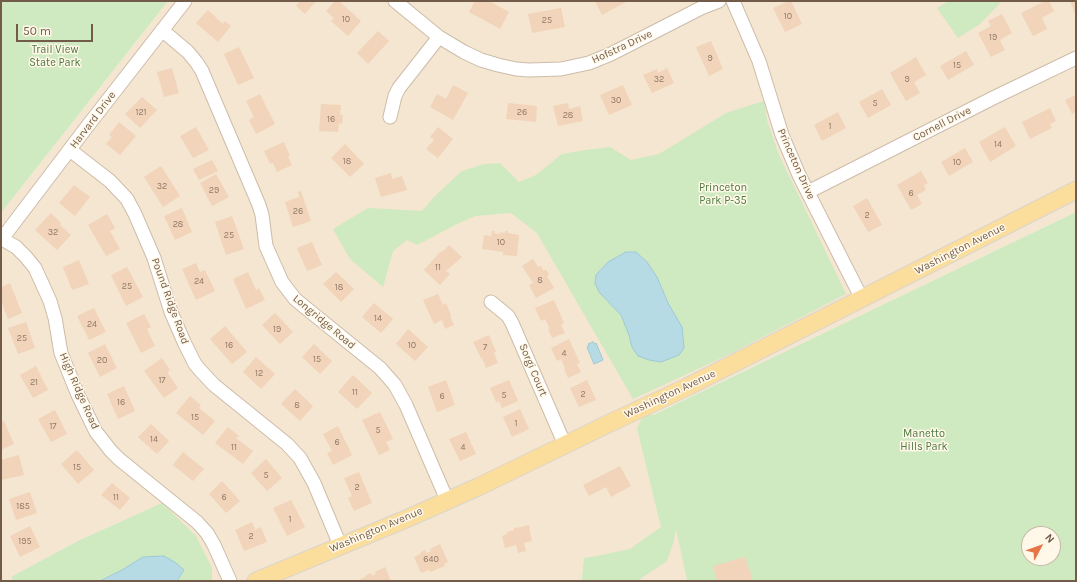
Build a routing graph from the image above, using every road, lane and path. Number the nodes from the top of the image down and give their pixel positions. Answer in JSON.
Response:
{"nodes":[{"id":1,"x":185,"y":1,"type":"edge"},
{"id":2,"x":395,"y":1,"type":"edge"},
{"id":3,"x":719,"y":1,"type":"edge"},
{"id":4,"x":733,"y":1,"type":"edge"},
{"id":5,"x":162,"y":30,"type":"junction"},
{"id":6,"x":439,"y":37,"type":"junction"},
{"id":7,"x":1076,"y":58,"type":"edge"},
{"id":8,"x":390,"y":117,"type":"dead end"},
{"id":9,"x":70,"y":150,"type":"junction"},
{"id":10,"x":1076,"y":190,"type":"edge"},
{"id":11,"x":808,"y":192,"type":"junction"},
{"id":12,"x":1,"y":239,"type":"edge"},
{"id":13,"x":862,"y":299,"type":"junction"},
{"id":14,"x":491,"y":302,"type":"dead end"},
{"id":15,"x":565,"y":445,"type":"junction"},
{"id":16,"x":447,"y":500,"type":"junction"},
{"id":17,"x":340,"y":545,"type":"junction"},
{"id":18,"x":230,"y":581,"type":"edge"},
{"id":19,"x":256,"y":581,"type":"edge"}],
"edges":[{"from":1,"to":5,"type":"street","name":"Harvard Drive"},
{"from":2,"to":6,"type":"street","name":"Hofstra Drive"},
{"from":3,"to":6,"type":"street","name":"Hofstra Drive"},
{"from":4,"to":11,"type":"street","name":"Princeton Drive"},
{"from":5,"to":9,"type":"street","name":"Harvard Drive"},
{"from":5,"to":16,"type":"street","name":"Longridge Road"},
{"from":6,"to":8,"type":"street"},
{"from":7,"to":11,"type":"street","name":"Cornell Drive"},
{"from":9,"to":12,"type":"street","name":"Harvard Drive"},
{"from":9,"to":17,"type":"street","name":"Pound Ridge Road"},
{"from":10,"to":13,"type":"main road","name":"Washington Avenue"},
{"from":11,"to":13,"type":"street","name":"Princeton Drive"},
{"from":12,"to":18,"type":"street","name":"High Ridge Road"},
{"from":13,"to":15,"type":"main road","name":"Washington Avenue"},
{"from":14,"to":15,"type":"street","name":"Sorgi Court"},
{"from":15,"to":16,"type":"main road","name":"Washington Avenue"},
{"from":16,"to":17,"type":"main road","name":"Washington Avenue"},
{"from":17,"to":19,"type":"main road","name":"Washington Avenue"}]}
